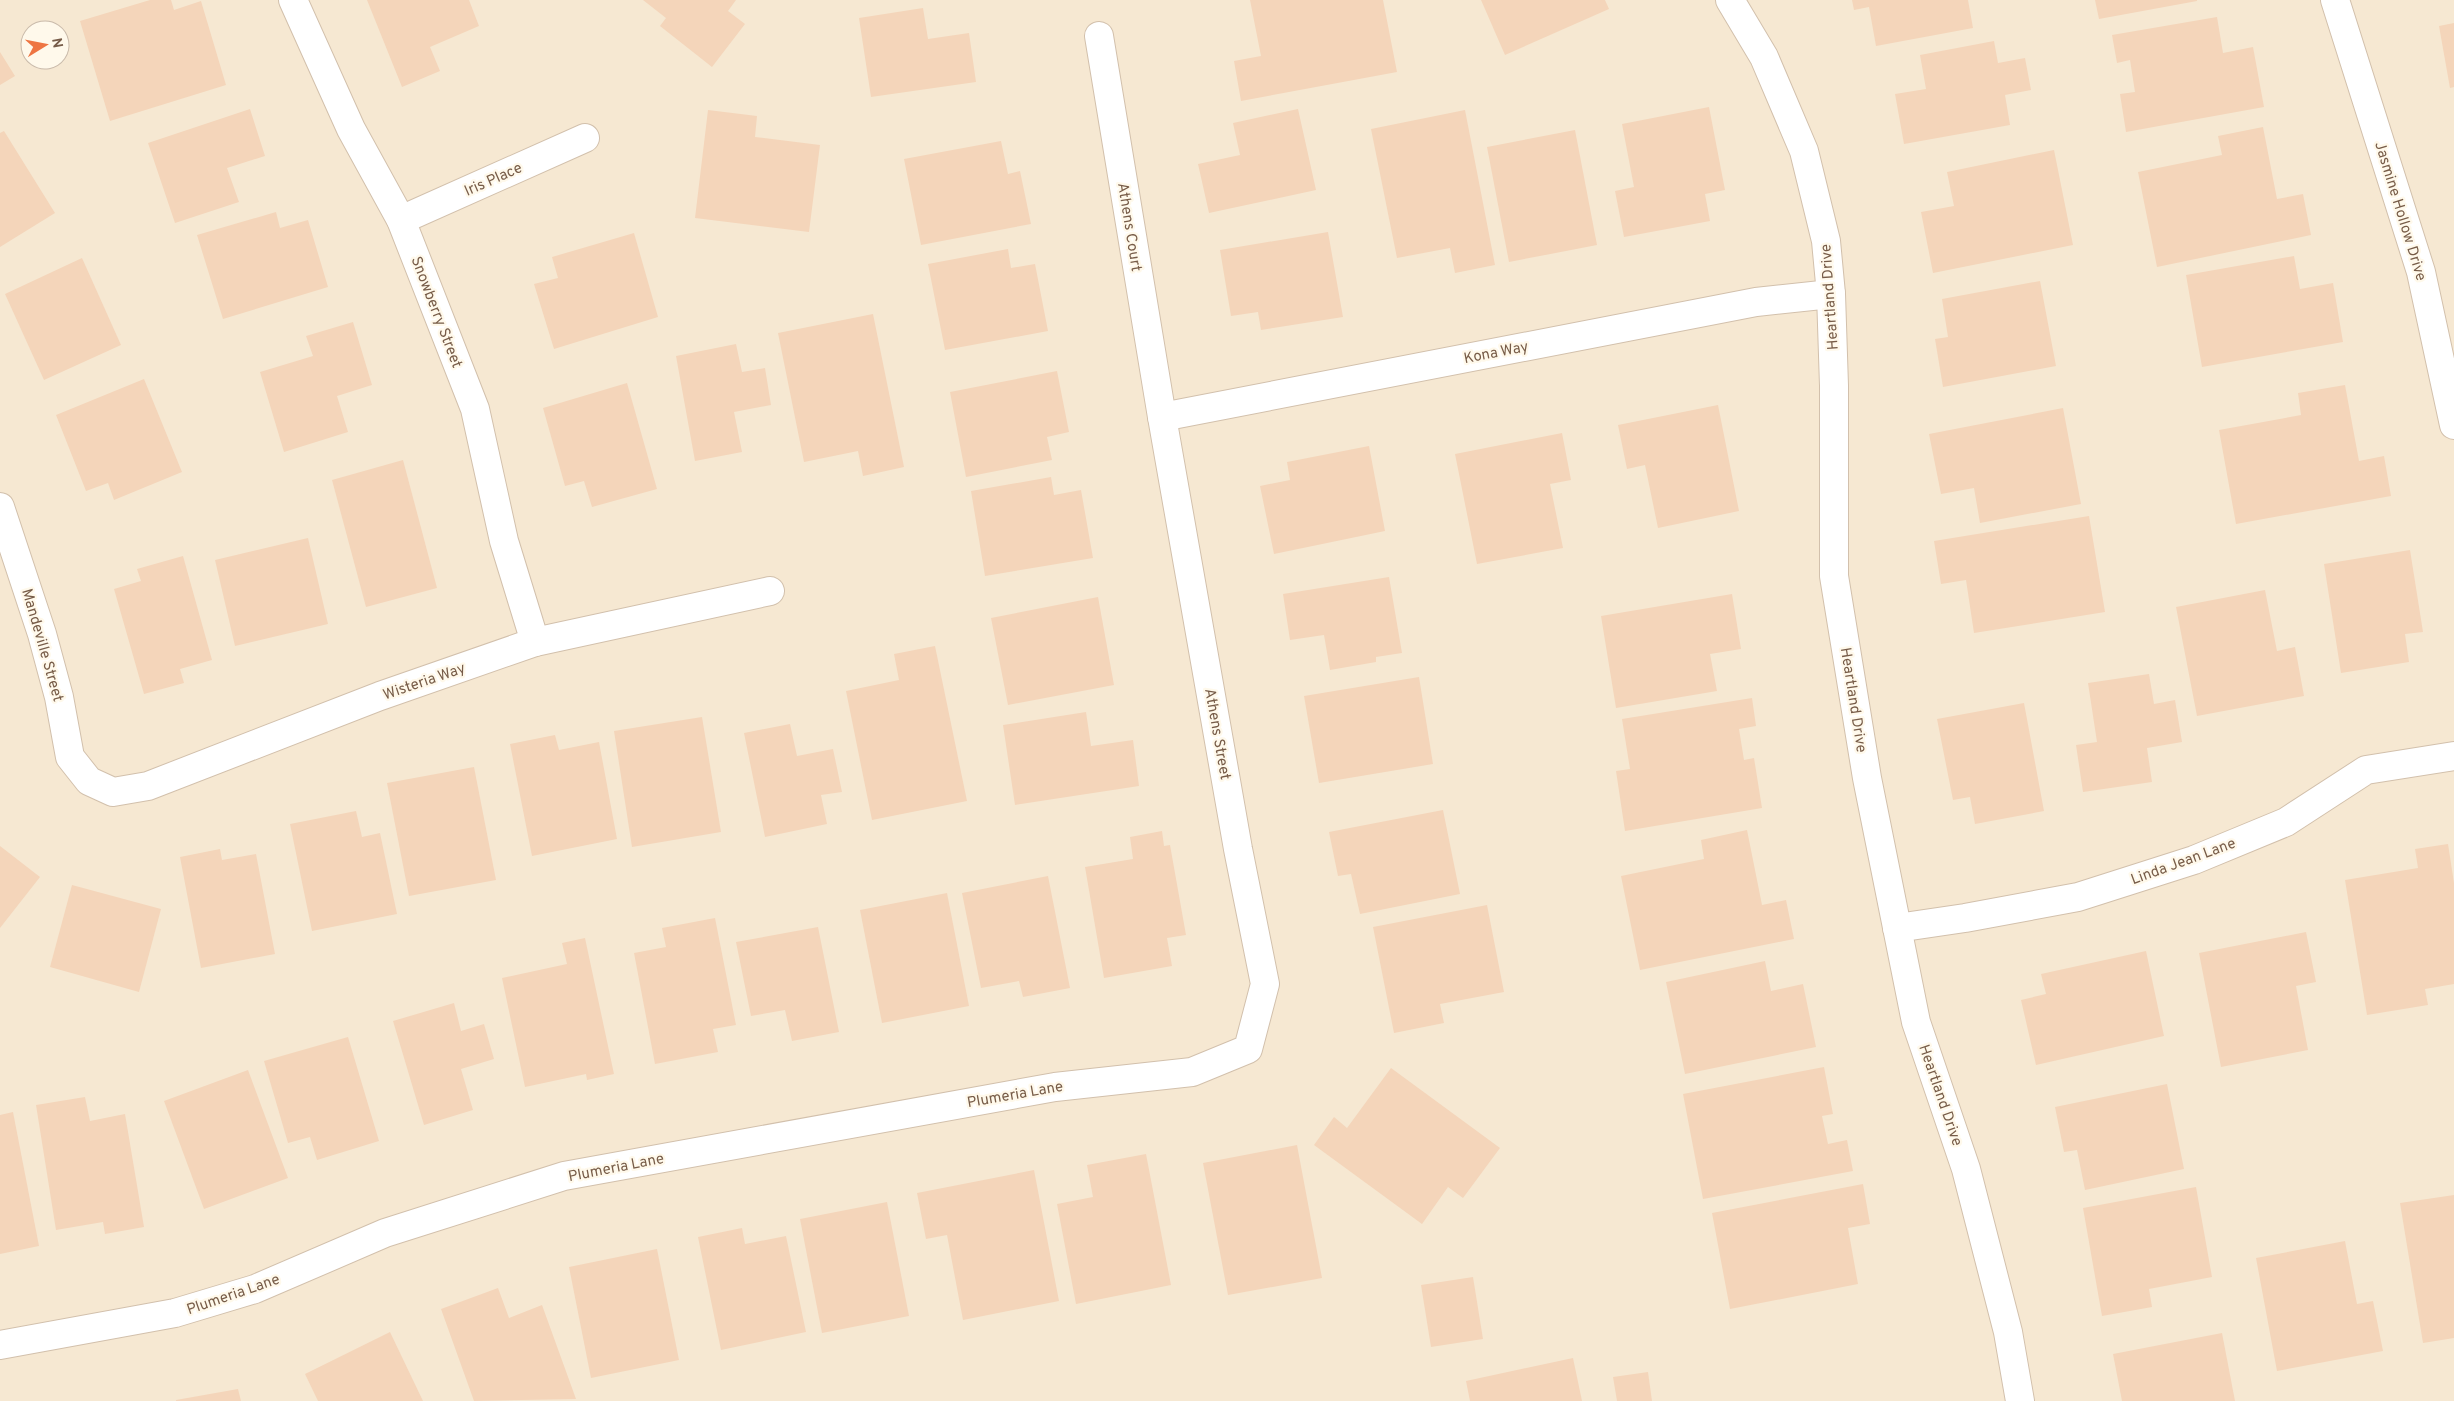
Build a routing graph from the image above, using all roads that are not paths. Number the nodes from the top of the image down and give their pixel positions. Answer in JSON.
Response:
{"nodes":[{"id":1,"x":293,"y":0,"type":"edge"},
{"id":2,"x":1730,"y":0,"type":"edge"},
{"id":3,"x":2335,"y":0,"type":"edge"},
{"id":4,"x":1099,"y":36,"type":"dead end"},
{"id":5,"x":585,"y":138,"type":"dead end"},
{"id":6,"x":401,"y":220,"type":"junction"},
{"id":7,"x":1831,"y":294,"type":"junction"},
{"id":8,"x":1162,"y":417,"type":"junction"},
{"id":9,"x":2454,"y":425,"type":"edge"},
{"id":10,"x":0,"y":507,"type":"edge"},
{"id":11,"x":770,"y":591,"type":"dead end"},
{"id":12,"x":535,"y":642,"type":"junction"},
{"id":13,"x":2454,"y":756,"type":"edge"},
{"id":14,"x":89,"y":781,"type":"joint"},
{"id":15,"x":1897,"y":928,"type":"junction"},
{"id":16,"x":1248,"y":1049,"type":"joint"},
{"id":17,"x":0,"y":1345,"type":"edge"},
{"id":18,"x":2020,"y":1401,"type":"edge"}],
"edges":[{"from":1,"to":6,"type":"street","name":"Snowberry Street"},
{"from":2,"to":7,"type":"street","name":"Heartland Drive"},
{"from":3,"to":9,"type":"street","name":"Jasmine Hollow Drive"},
{"from":4,"to":8,"type":"street","name":"Athens Court"},
{"from":5,"to":6,"type":"street","name":"Iris Place"},
{"from":6,"to":12,"type":"street","name":"Snowberry Street"},
{"from":7,"to":8,"type":"street","name":"Kona Way"},
{"from":7,"to":15,"type":"street","name":"Heartland Drive"},
{"from":8,"to":16,"type":"street","name":"Athens Street"},
{"from":10,"to":14,"type":"street","name":"Mandeville Street"},
{"from":11,"to":12,"type":"street","name":"Wisteria Way"},
{"from":12,"to":14,"type":"street","name":"Wisteria Way"},
{"from":13,"to":15,"type":"street","name":"Linda Jean Lane"},
{"from":15,"to":18,"type":"street","name":"Heartland Drive"},
{"from":16,"to":17,"type":"street","name":"Plumeria Lane"}]}
